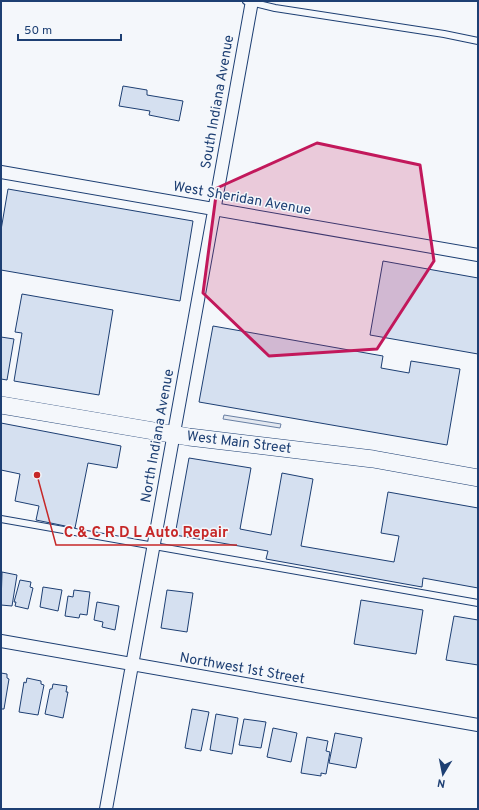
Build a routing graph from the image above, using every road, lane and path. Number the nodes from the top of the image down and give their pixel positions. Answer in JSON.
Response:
{"nodes":[{"id":1,"x":250,"y":1,"type":"edge"},
{"id":2,"x":478,"y":41,"type":"edge"},
{"id":3,"x":1,"y":172,"type":"edge"},
{"id":4,"x":214,"y":209,"type":"junction"},
{"id":5,"x":478,"y":255,"type":"edge"},
{"id":6,"x":1,"y":405,"type":"edge"},
{"id":7,"x":174,"y":435,"type":"junction"},
{"id":8,"x":478,"y":478,"type":"edge"},
{"id":9,"x":1,"y":519,"type":"edge"},
{"id":10,"x":153,"y":546,"type":"junction"},
{"id":11,"x":478,"y":603,"type":"edge"},
{"id":12,"x":1,"y":642,"type":"edge"},
{"id":13,"x":132,"y":664,"type":"junction"},
{"id":14,"x":478,"y":725,"type":"edge"},
{"id":15,"x":106,"y":809,"type":"edge"}],
"edges":[{"from":1,"to":2,"type":"lane"},
{"from":1,"to":4,"type":"street","name":"South Indiana Avenue"},
{"from":3,"to":4,"type":"street","name":"West Sheridan Avenue"},
{"from":4,"to":5,"type":"street","name":"West Sheridan Avenue"},
{"from":4,"to":7,"type":"street","name":"North Indiana Avenue"},
{"from":6,"to":7,"type":"main road","name":"West Main Street"},
{"from":7,"to":8,"type":"main road","name":"West Main Street"},
{"from":7,"to":10,"type":"street","name":"North Indiana Avenue"},
{"from":9,"to":10,"type":"lane"},
{"from":10,"to":11,"type":"lane"},
{"from":10,"to":13,"type":"street","name":"North Indiana Avenue"},
{"from":12,"to":13,"type":"street","name":"Northwest 1st Street"},
{"from":13,"to":14,"type":"street","name":"Northwest 1st Street"},
{"from":13,"to":15,"type":"street","name":"North Indiana Avenue"}]}
